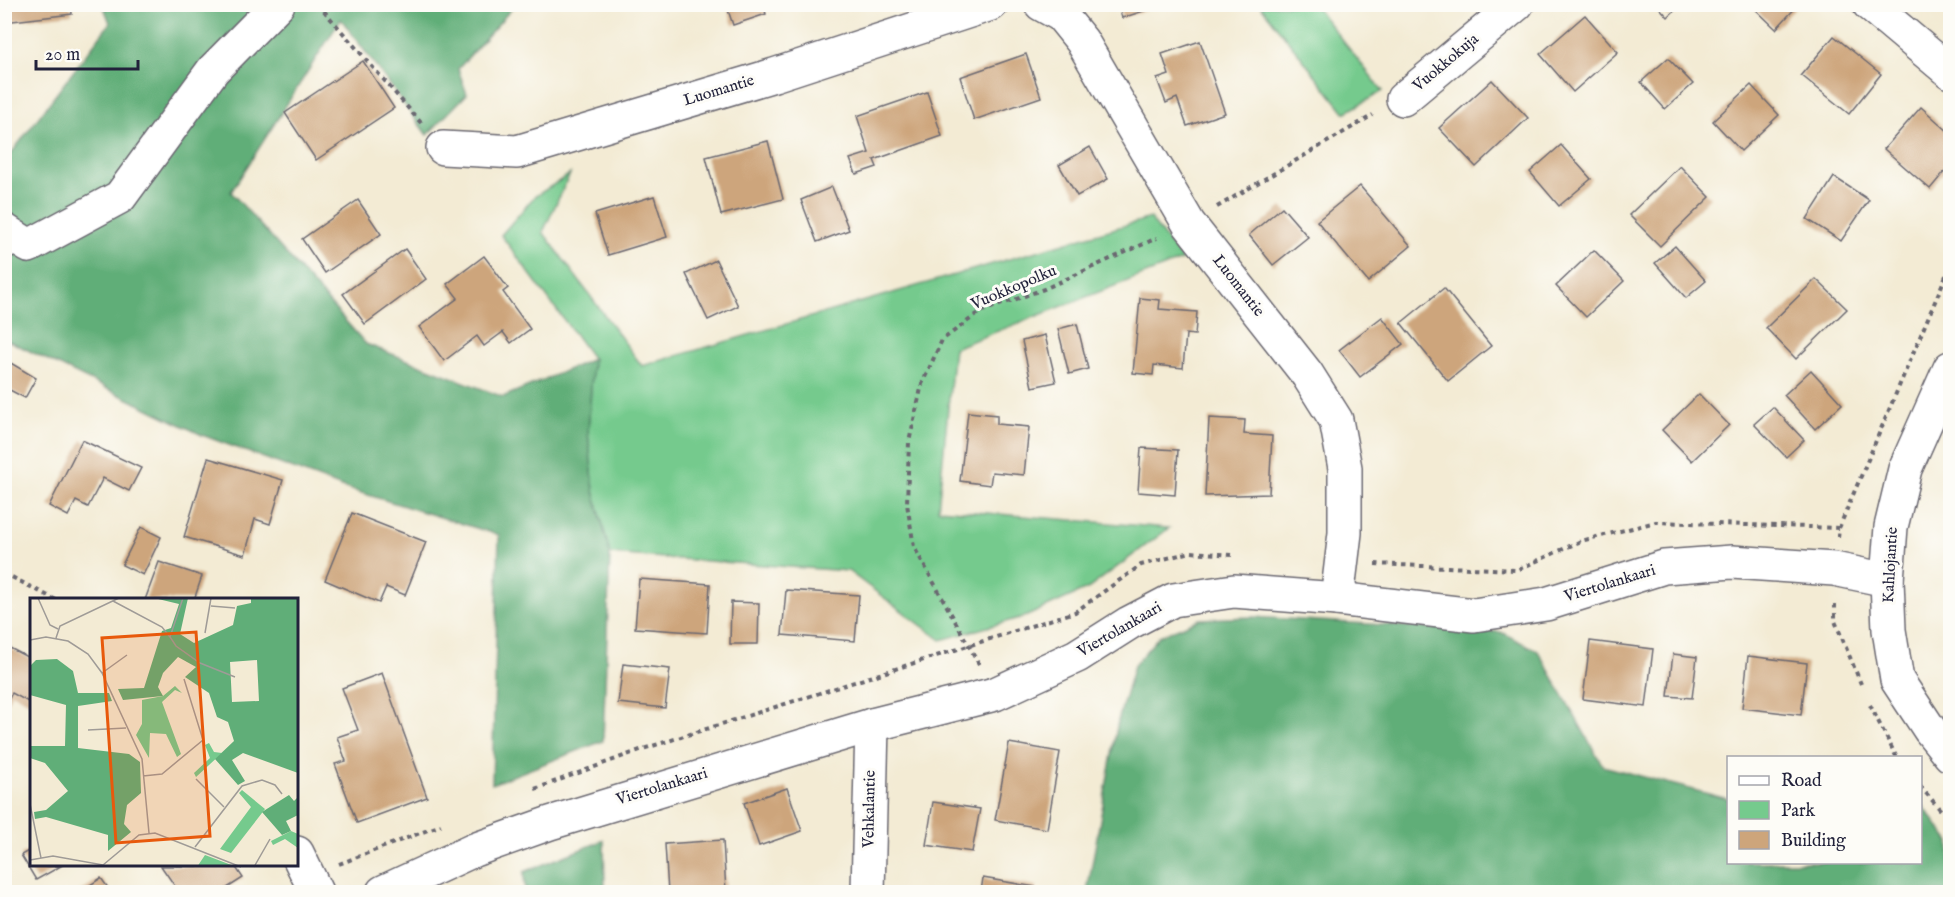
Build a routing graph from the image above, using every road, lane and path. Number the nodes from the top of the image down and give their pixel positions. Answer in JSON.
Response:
{"nodes":[{"id":1,"x":278,"y":4,"type":"edge"},
{"id":2,"x":318,"y":4,"type":"edge"},
{"id":3,"x":991,"y":4,"type":"edge"},
{"id":4,"x":1041,"y":4,"type":"edge"},
{"id":5,"x":1517,"y":4,"type":"edge"},
{"id":6,"x":1869,"y":4,"type":"edge"},
{"id":7,"x":1950,"y":72,"type":"edge"},
{"id":8,"x":1402,"y":99,"type":"joint"},
{"id":9,"x":443,"y":148,"type":"joint"},
{"id":10,"x":1189,"y":224,"type":"junction"},
{"id":11,"x":13,"y":246,"type":"edge"},
{"id":12,"x":1950,"y":368,"type":"edge"},
{"id":13,"x":4,"y":573,"type":"edge"},
{"id":14,"x":1887,"y":580,"type":"junction"},
{"id":15,"x":52,"y":598,"type":"edge"},
{"id":16,"x":1337,"y":599,"type":"junction"},
{"id":17,"x":996,"y":694,"type":"junction"},
{"id":18,"x":872,"y":725,"type":"junction"},
{"id":19,"x":1950,"y":755,"type":"edge"},
{"id":20,"x":1922,"y":788,"type":"edge"},
{"id":21,"x":1950,"y":821,"type":"edge"},
{"id":22,"x":298,"y":855,"type":"edge"},
{"id":23,"x":316,"y":892,"type":"edge"},
{"id":24,"x":383,"y":892,"type":"edge"},
{"id":25,"x":868,"y":892,"type":"edge"}],
"edges":[{"from":1,"to":11,"type":"street"},
{"from":2,"to":9,"type":"path"},
{"from":3,"to":9,"type":"street","name":"Luomantie"},
{"from":4,"to":10,"type":"street","name":"Luomantie"},
{"from":5,"to":8,"type":"street","name":"Vuokkokuja"},
{"from":6,"to":7,"type":"street"},
{"from":8,"to":10,"type":"path","name":"Vuokkopolku"},
{"from":10,"to":16,"type":"street","name":"Luomantie"},
{"from":10,"to":17,"type":"path","name":"Vuokkopolku"},
{"from":12,"to":14,"type":"street","name":"Kahlojantie"},
{"from":13,"to":15,"type":"path"},
{"from":14,"to":16,"type":"street","name":"Viertolankaari"},
{"from":14,"to":19,"type":"street","name":"Kahlojantie"},
{"from":16,"to":17,"type":"street","name":"Viertolankaari"},
{"from":17,"to":18,"type":"street","name":"Viertolankaari"},
{"from":18,"to":24,"type":"street","name":"Viertolankaari"},
{"from":18,"to":25,"type":"street","name":"Vehkalantie"},
{"from":20,"to":21,"type":"path"},
{"from":22,"to":23,"type":"street"}]}
